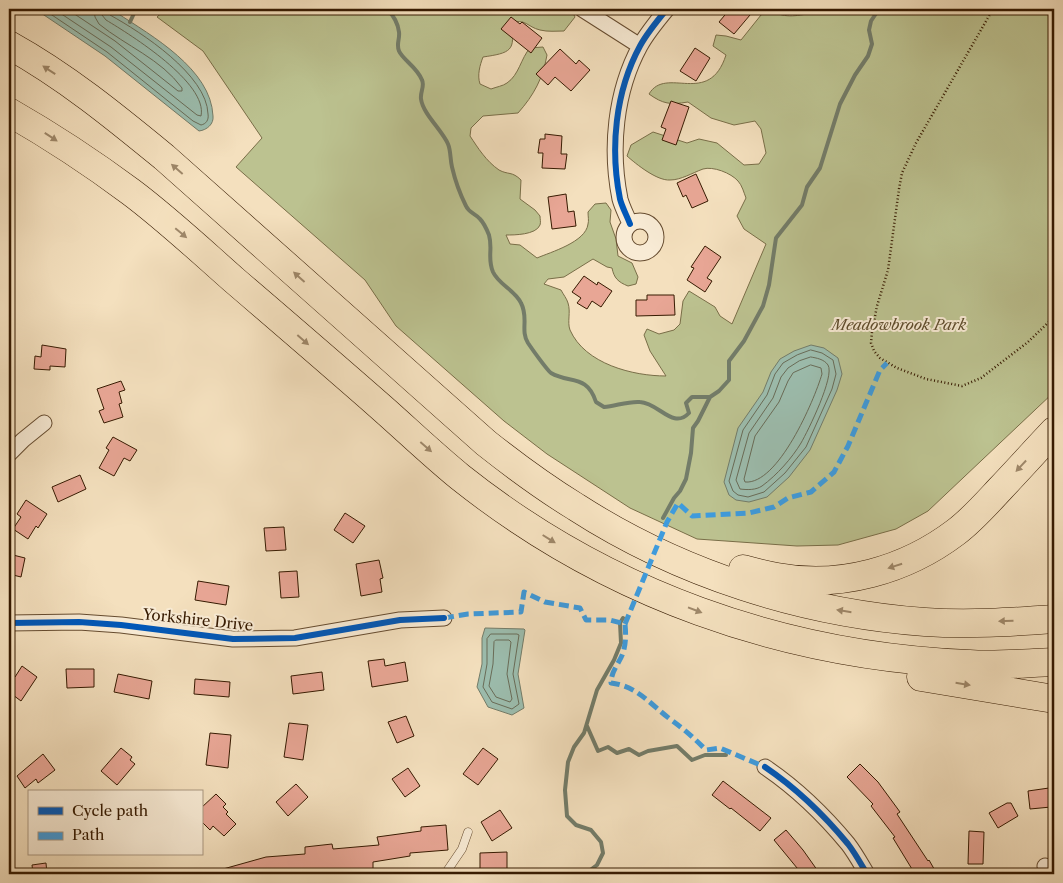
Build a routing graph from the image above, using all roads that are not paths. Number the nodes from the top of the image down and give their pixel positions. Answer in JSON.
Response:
{"nodes":[{"id":1,"x":582,"y":9,"type":"edge"},
{"id":2,"x":667,"y":9,"type":"edge"},
{"id":3,"x":9,"y":45,"type":"edge"},
{"id":4,"x":640,"y":46,"type":"junction"},
{"id":5,"x":9,"y":112,"type":"edge"},
{"id":6,"x":630,"y":224,"type":"dead end"},
{"id":7,"x":374,"y":345,"type":"junction"},
{"id":8,"x":44,"y":423,"type":"dead end"},
{"id":9,"x":1054,"y":431,"type":"edge"},
{"id":10,"x":9,"y":454,"type":"edge"},
{"id":11,"x":444,"y":618,"type":"dead end"},
{"id":12,"x":1054,"y":619,"type":"edge"},
{"id":13,"x":9,"y":623,"type":"edge"},
{"id":14,"x":780,"y":638,"type":"junction"},
{"id":15,"x":1054,"y":662,"type":"edge"},
{"id":16,"x":1054,"y":699,"type":"edge"},
{"id":17,"x":765,"y":767,"type":"dead end"},
{"id":18,"x":468,"y":832,"type":"dead end"},
{"id":19,"x":445,"y":874,"type":"edge"},
{"id":20,"x":867,"y":874,"type":"edge"}],
"edges":[{"from":1,"to":4,"type":"street"},
{"from":2,"to":4,"type":"street"},
{"from":7,"to":3,"type":"highway","one_way":true},
{"from":4,"to":6,"type":"street"},
{"from":5,"to":14,"type":"highway","one_way":true},
{"from":9,"to":7,"type":"highway","one_way":true},
{"from":12,"to":7,"type":"highway","one_way":true},
{"from":8,"to":10,"type":"street"},
{"from":11,"to":13,"type":"street","name":"Yorkshire Drive"},
{"from":14,"to":15,"type":"highway"},
{"from":14,"to":16,"type":"highway","one_way":true},
{"from":17,"to":20,"type":"street"},
{"from":18,"to":19,"type":"lane"}]}
